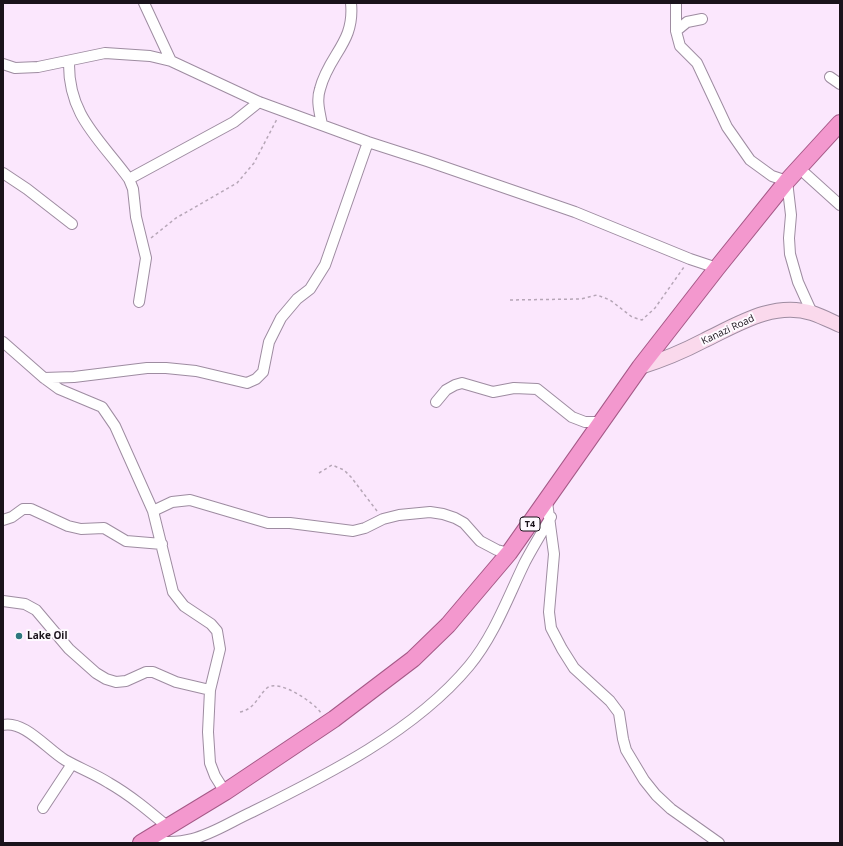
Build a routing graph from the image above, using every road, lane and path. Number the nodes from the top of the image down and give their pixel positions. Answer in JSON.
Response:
{"nodes":[{"id":1,"x":144,"y":3,"type":"edge"},
{"id":2,"x":351,"y":3,"type":"edge"},
{"id":3,"x":676,"y":3,"type":"edge"},
{"id":4,"x":702,"y":19,"type":"dead end"},
{"id":5,"x":676,"y":31,"type":"junction"},
{"id":6,"x":171,"y":61,"type":"junction"},
{"id":7,"x":69,"y":62,"type":"junction"},
{"id":8,"x":3,"y":64,"type":"edge"},
{"id":9,"x":14,"y":68,"type":"junction"},
{"id":10,"x":3,"y":73,"type":"edge"},
{"id":11,"x":830,"y":77,"type":"dead end"},
{"id":12,"x":840,"y":84,"type":"edge"},
{"id":13,"x":259,"y":102,"type":"junction"},
{"id":14,"x":282,"y":110,"type":"junction"},
{"id":15,"x":840,"y":123,"type":"edge"},
{"id":16,"x":322,"y":125,"type":"junction"},
{"id":17,"x":368,"y":142,"type":"junction"},
{"id":18,"x":799,"y":168,"type":"junction"},
{"id":19,"x":3,"y":173,"type":"edge"},
{"id":20,"x":129,"y":179,"type":"junction"},
{"id":21,"x":787,"y":181,"type":"junction"},
{"id":22,"x":840,"y":205,"type":"edge"},
{"id":23,"x":72,"y":224,"type":"dead end"},
{"id":24,"x":144,"y":245,"type":"junction"},
{"id":25,"x":690,"y":259,"type":"junction"},
{"id":26,"x":716,"y":268,"type":"junction"},
{"id":27,"x":510,"y":300,"type":"dead end"},
{"id":28,"x":139,"y":302,"type":"dead end"},
{"id":29,"x":812,"y":313,"type":"junction"},
{"id":30,"x":840,"y":325,"type":"edge"},
{"id":31,"x":3,"y":342,"type":"edge"},
{"id":32,"x":640,"y":367,"type":"junction"},
{"id":33,"x":44,"y":378,"type":"junction"},
{"id":34,"x":436,"y":402,"type":"dead end"},
{"id":35,"x":602,"y":422,"type":"junction"},
{"id":36,"x":319,"y":473,"type":"dead end"},
{"id":37,"x":547,"y":502,"type":"junction"},
{"id":38,"x":153,"y":511,"type":"junction"},
{"id":39,"x":551,"y":517,"type":"junction"},
{"id":40,"x":383,"y":519,"type":"junction"},
{"id":41,"x":3,"y":520,"type":"edge"},
{"id":42,"x":162,"y":544,"type":"junction"},
{"id":43,"x":509,"y":553,"type":"junction"},
{"id":44,"x":3,"y":602,"type":"edge"},
{"id":45,"x":210,"y":690,"type":"junction"},
{"id":46,"x":240,"y":712,"type":"dead end"},
{"id":47,"x":327,"y":723,"type":"junction"},
{"id":48,"x":3,"y":725,"type":"edge"},
{"id":49,"x":72,"y":764,"type":"junction"},
{"id":50,"x":225,"y":792,"type":"junction"},
{"id":51,"x":43,"y":808,"type":"dead end"},
{"id":52,"x":168,"y":827,"type":"junction"},
{"id":53,"x":205,"y":839,"type":"edge"},
{"id":54,"x":143,"y":842,"type":"edge"},
{"id":55,"x":719,"y":843,"type":"edge"}],
"edges":[{"from":1,"to":6,"type":"street"},
{"from":2,"to":16,"type":"street"},
{"from":3,"to":5,"type":"street"},
{"from":4,"to":5,"type":"street"},
{"from":5,"to":21,"type":"street"},
{"from":6,"to":7,"type":"street"},
{"from":6,"to":13,"type":"street"},
{"from":7,"to":9,"type":"street"},
{"from":7,"to":20,"type":"street"},
{"from":8,"to":9,"type":"street"},
{"from":9,"to":10,"type":"street"},
{"from":11,"to":12,"type":"street"},
{"from":13,"to":14,"type":"street"},
{"from":13,"to":20,"type":"street"},
{"from":14,"to":16,"type":"street"},
{"from":14,"to":24,"type":"path"},
{"from":15,"to":18,"type":"highway","number":"T4"},
{"from":16,"to":17,"type":"street"},
{"from":17,"to":25,"type":"street"},
{"from":17,"to":33,"type":"street"},
{"from":18,"to":21,"type":"highway","number":"T4"},
{"from":18,"to":22,"type":"street"},
{"from":19,"to":23,"type":"street"},
{"from":20,"to":24,"type":"street"},
{"from":21,"to":26,"type":"highway","number":"T4"},
{"from":21,"to":29,"type":"street"},
{"from":24,"to":28,"type":"street"},
{"from":25,"to":26,"type":"street"},
{"from":25,"to":27,"type":"path"},
{"from":26,"to":32,"type":"highway","number":"T4"},
{"from":29,"to":30,"type":"main road","name":"Kanazi Road"},
{"from":29,"to":32,"type":"main road","name":"Kanazi Road"},
{"from":31,"to":33,"type":"street"},
{"from":32,"to":35,"type":"highway","number":"T4"},
{"from":33,"to":38,"type":"street"},
{"from":34,"to":35,"type":"street"},
{"from":35,"to":37,"type":"highway","number":"T4"},
{"from":36,"to":40,"type":"path"},
{"from":37,"to":39,"type":"street"},
{"from":37,"to":43,"type":"highway","number":"T4"},
{"from":38,"to":40,"type":"street"},
{"from":38,"to":42,"type":"street"},
{"from":39,"to":53,"type":"street"},
{"from":39,"to":55,"type":"street"},
{"from":40,"to":43,"type":"street"},
{"from":41,"to":42,"type":"street"},
{"from":42,"to":45,"type":"street"},
{"from":43,"to":47,"type":"highway","number":"T4"},
{"from":44,"to":45,"type":"street"},
{"from":45,"to":50,"type":"street"},
{"from":46,"to":47,"type":"path"},
{"from":47,"to":50,"type":"highway","number":"T4"},
{"from":48,"to":49,"type":"street"},
{"from":49,"to":51,"type":"street"},
{"from":49,"to":52,"type":"street"},
{"from":50,"to":52,"type":"highway","number":"T4"},
{"from":52,"to":54,"type":"highway","number":"T4"},
{"from":53,"to":54,"type":"street"}]}
